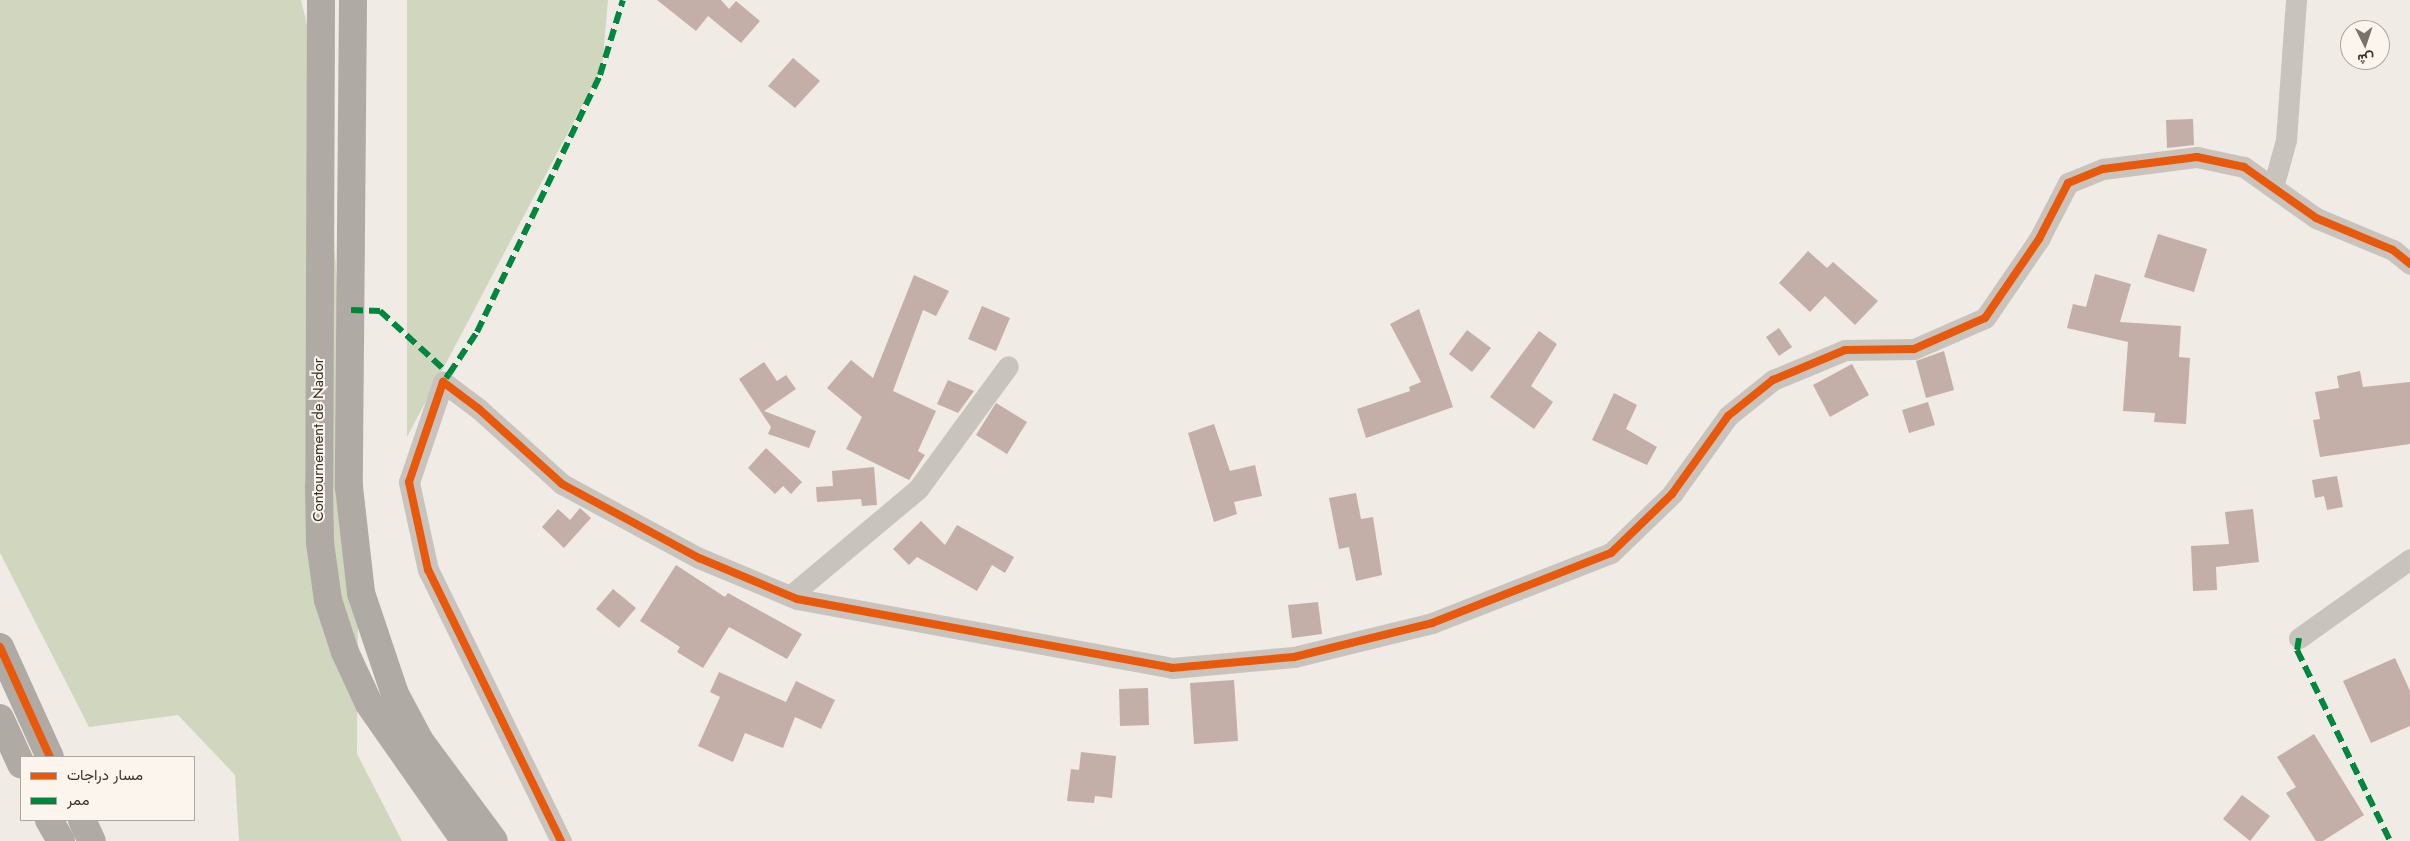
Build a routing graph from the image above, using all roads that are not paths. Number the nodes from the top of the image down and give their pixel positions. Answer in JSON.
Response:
{"nodes":[{"id":1,"x":321,"y":0,"type":"edge"},
{"id":2,"x":353,"y":0,"type":"edge"},
{"id":3,"x":2296,"y":0,"type":"edge"},
{"id":4,"x":319,"y":112,"type":"junction"},
{"id":5,"x":353,"y":112,"type":"junction"},
{"id":6,"x":2273,"y":187,"type":"junction"},
{"id":7,"x":2410,"y":264,"type":"edge"},
{"id":8,"x":1008,"y":366,"type":"dead end"},
{"id":9,"x":2410,"y":559,"type":"edge"},
{"id":10,"x":790,"y":596,"type":"junction"},
{"id":11,"x":2299,"y":638,"type":"dead end"},
{"id":12,"x":0,"y":647,"type":"edge"},
{"id":13,"x":0,"y":718,"type":"edge"},
{"id":14,"x":50,"y":756,"type":"edge"},
{"id":15,"x":20,"y":762,"type":"edge"},
{"id":16,"x":50,"y":821,"type":"edge"},
{"id":17,"x":82,"y":821,"type":"edge"},
{"id":18,"x":61,"y":841,"type":"edge"},
{"id":19,"x":92,"y":841,"type":"edge"},
{"id":20,"x":465,"y":841,"type":"edge"},
{"id":21,"x":494,"y":841,"type":"edge"},
{"id":22,"x":561,"y":841,"type":"edge"}],
"edges":[{"from":1,"to":4,"type":"highway","name":"Contournement de Nador"},
{"from":2,"to":5,"type":"highway","name":"Contournement de Nador"},
{"from":3,"to":6,"type":"street"},
{"from":4,"to":5,"type":"highway"},
{"from":4,"to":20,"type":"highway","name":"Contournement de Nador"},
{"from":5,"to":21,"type":"highway","name":"Contournement de Nador"},
{"from":6,"to":7,"type":"street"},
{"from":6,"to":10,"type":"street"},
{"from":8,"to":10,"type":"street"},
{"from":9,"to":11,"type":"street"},
{"from":10,"to":22,"type":"street"},
{"from":12,"to":14,"type":"highway"},
{"from":13,"to":15,"type":"highway"},
{"from":16,"to":18,"type":"highway"},
{"from":17,"to":19,"type":"highway"}]}
